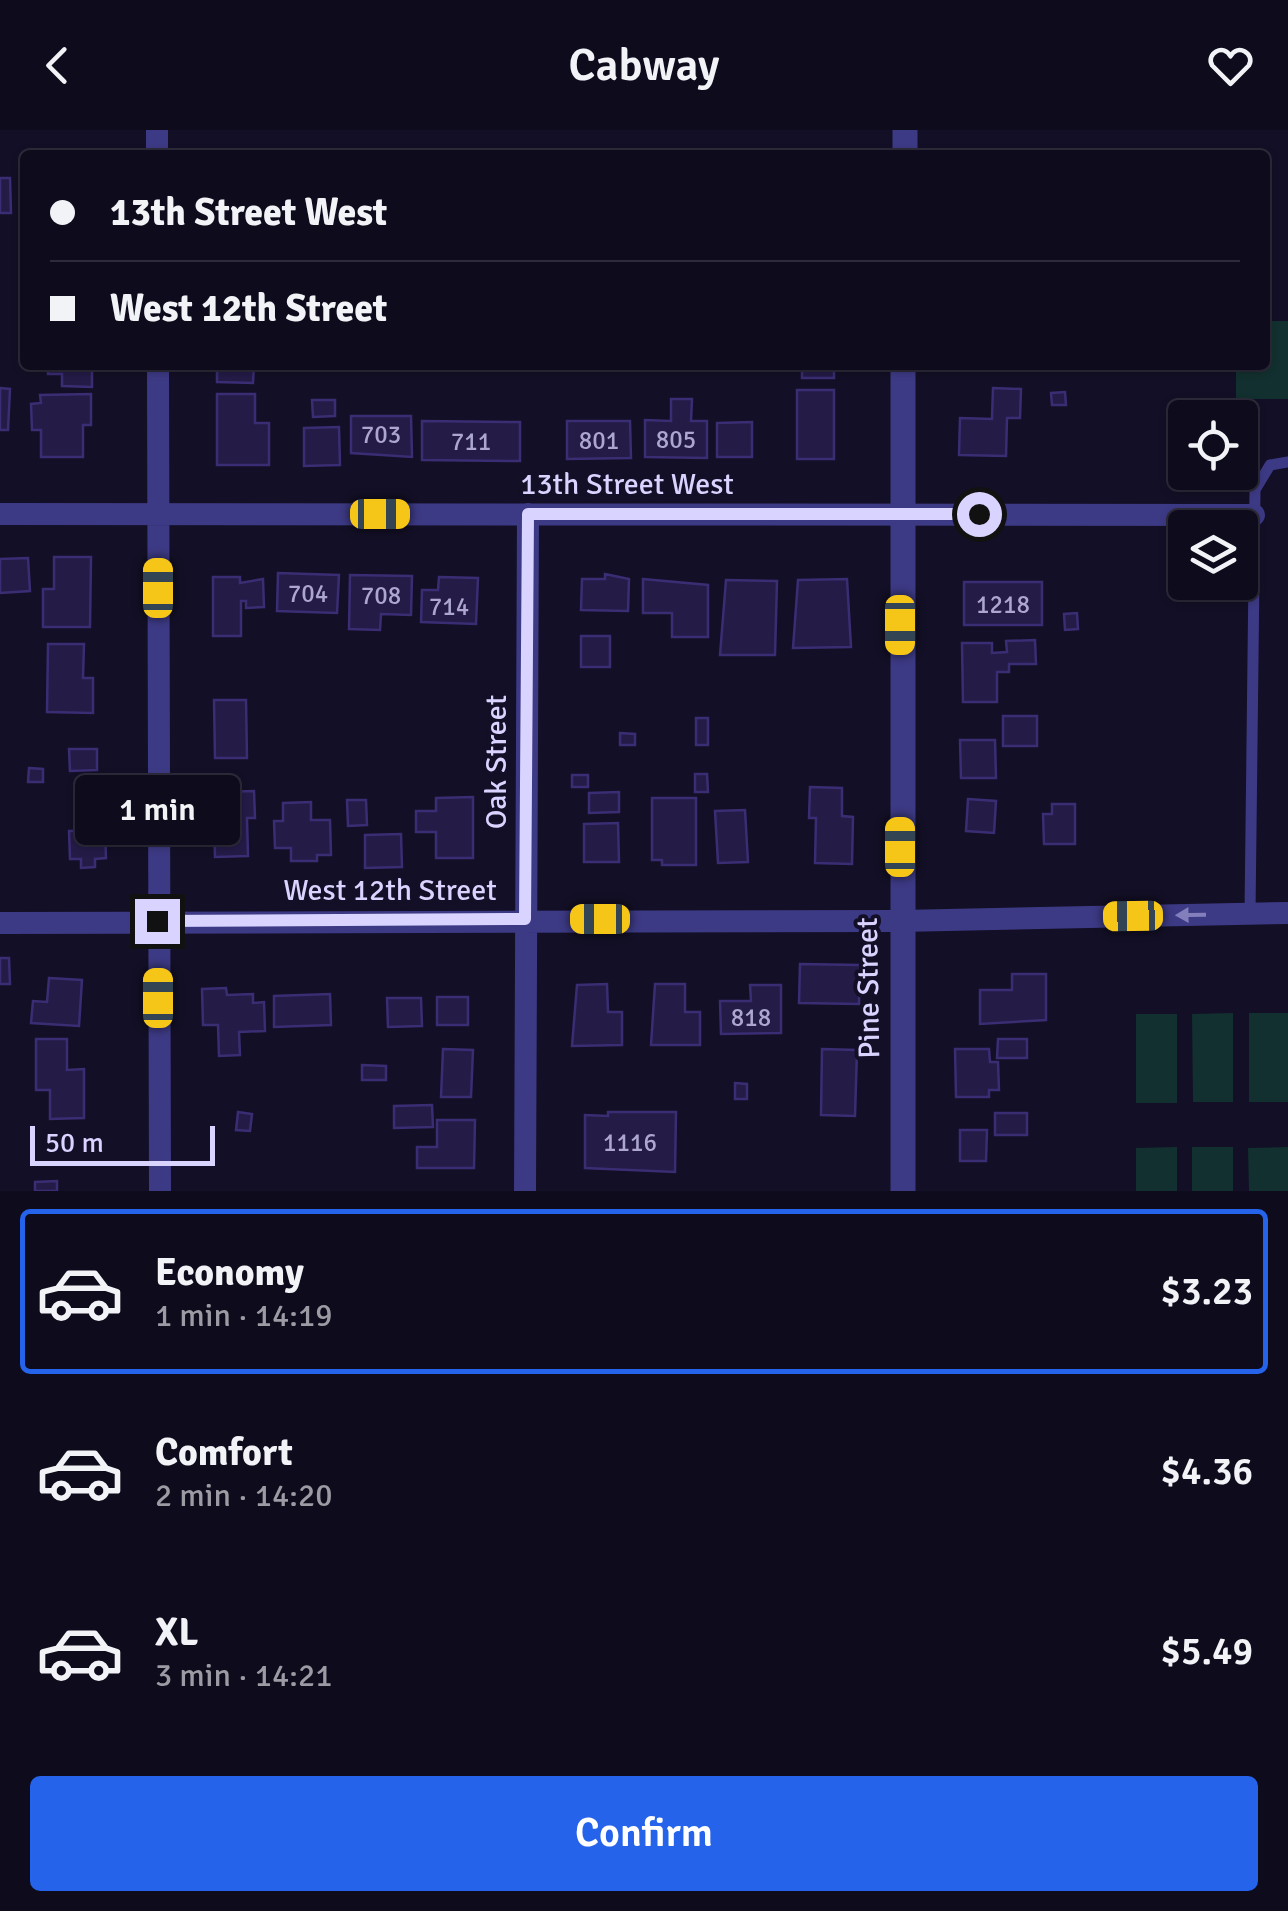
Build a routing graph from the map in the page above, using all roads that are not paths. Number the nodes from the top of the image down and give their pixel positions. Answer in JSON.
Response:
{"nodes":[{"id":1,"x":158,"y":370,"type":"edge"},
{"id":2,"x":902,"y":370,"type":"edge"},
{"id":3,"x":1288,"y":462,"type":"edge"},
{"id":4,"x":1254,"y":510,"type":"edge"},
{"id":5,"x":0,"y":514,"type":"edge"},
{"id":6,"x":158,"y":514,"type":"junction"},
{"id":7,"x":528,"y":514,"type":"junction"},
{"id":8,"x":901,"y":514,"type":"junction"},
{"id":9,"x":1168,"y":514,"type":"edge"},
{"id":10,"x":1253,"y":600,"type":"edge"},
{"id":11,"x":1288,"y":913,"type":"edge"},
{"id":12,"x":1250,"y":914,"type":"junction"},
{"id":13,"x":525,"y":919,"type":"junction"},
{"id":14,"x":157,"y":921,"type":"junction"},
{"id":15,"x":900,"y":921,"type":"junction"},
{"id":16,"x":0,"y":923,"type":"edge"},
{"id":17,"x":160,"y":1191,"type":"edge"},
{"id":18,"x":524,"y":1191,"type":"edge"},
{"id":19,"x":903,"y":1191,"type":"edge"}],
"edges":[{"from":1,"to":6,"type":"street"},
{"from":2,"to":8,"type":"street","name":"Pine Street"},
{"from":3,"to":4,"type":"lane"},
{"from":5,"to":6,"type":"street","name":"13th Street West"},
{"from":6,"to":7,"type":"street","name":"13th Street West"},
{"from":6,"to":14,"type":"street"},
{"from":7,"to":8,"type":"street","name":"13th Street West"},
{"from":7,"to":13,"type":"street","name":"Oak Street"},
{"from":8,"to":9,"type":"street","name":"13th Street West"},
{"from":8,"to":15,"type":"street","name":"Pine Street"},
{"from":10,"to":12,"type":"lane"},
{"from":11,"to":12,"type":"street","name":"West 12th Street"},
{"from":12,"to":15,"type":"street","name":"West 12th Street","one_way":true},
{"from":13,"to":14,"type":"street","name":"West 12th Street"},
{"from":13,"to":15,"type":"street","name":"West 12th Street"},
{"from":13,"to":18,"type":"street","name":"Oak Street"},
{"from":14,"to":16,"type":"street","name":"West 12th Street"},
{"from":14,"to":17,"type":"street"},
{"from":15,"to":19,"type":"street","name":"Pine Street"}]}
